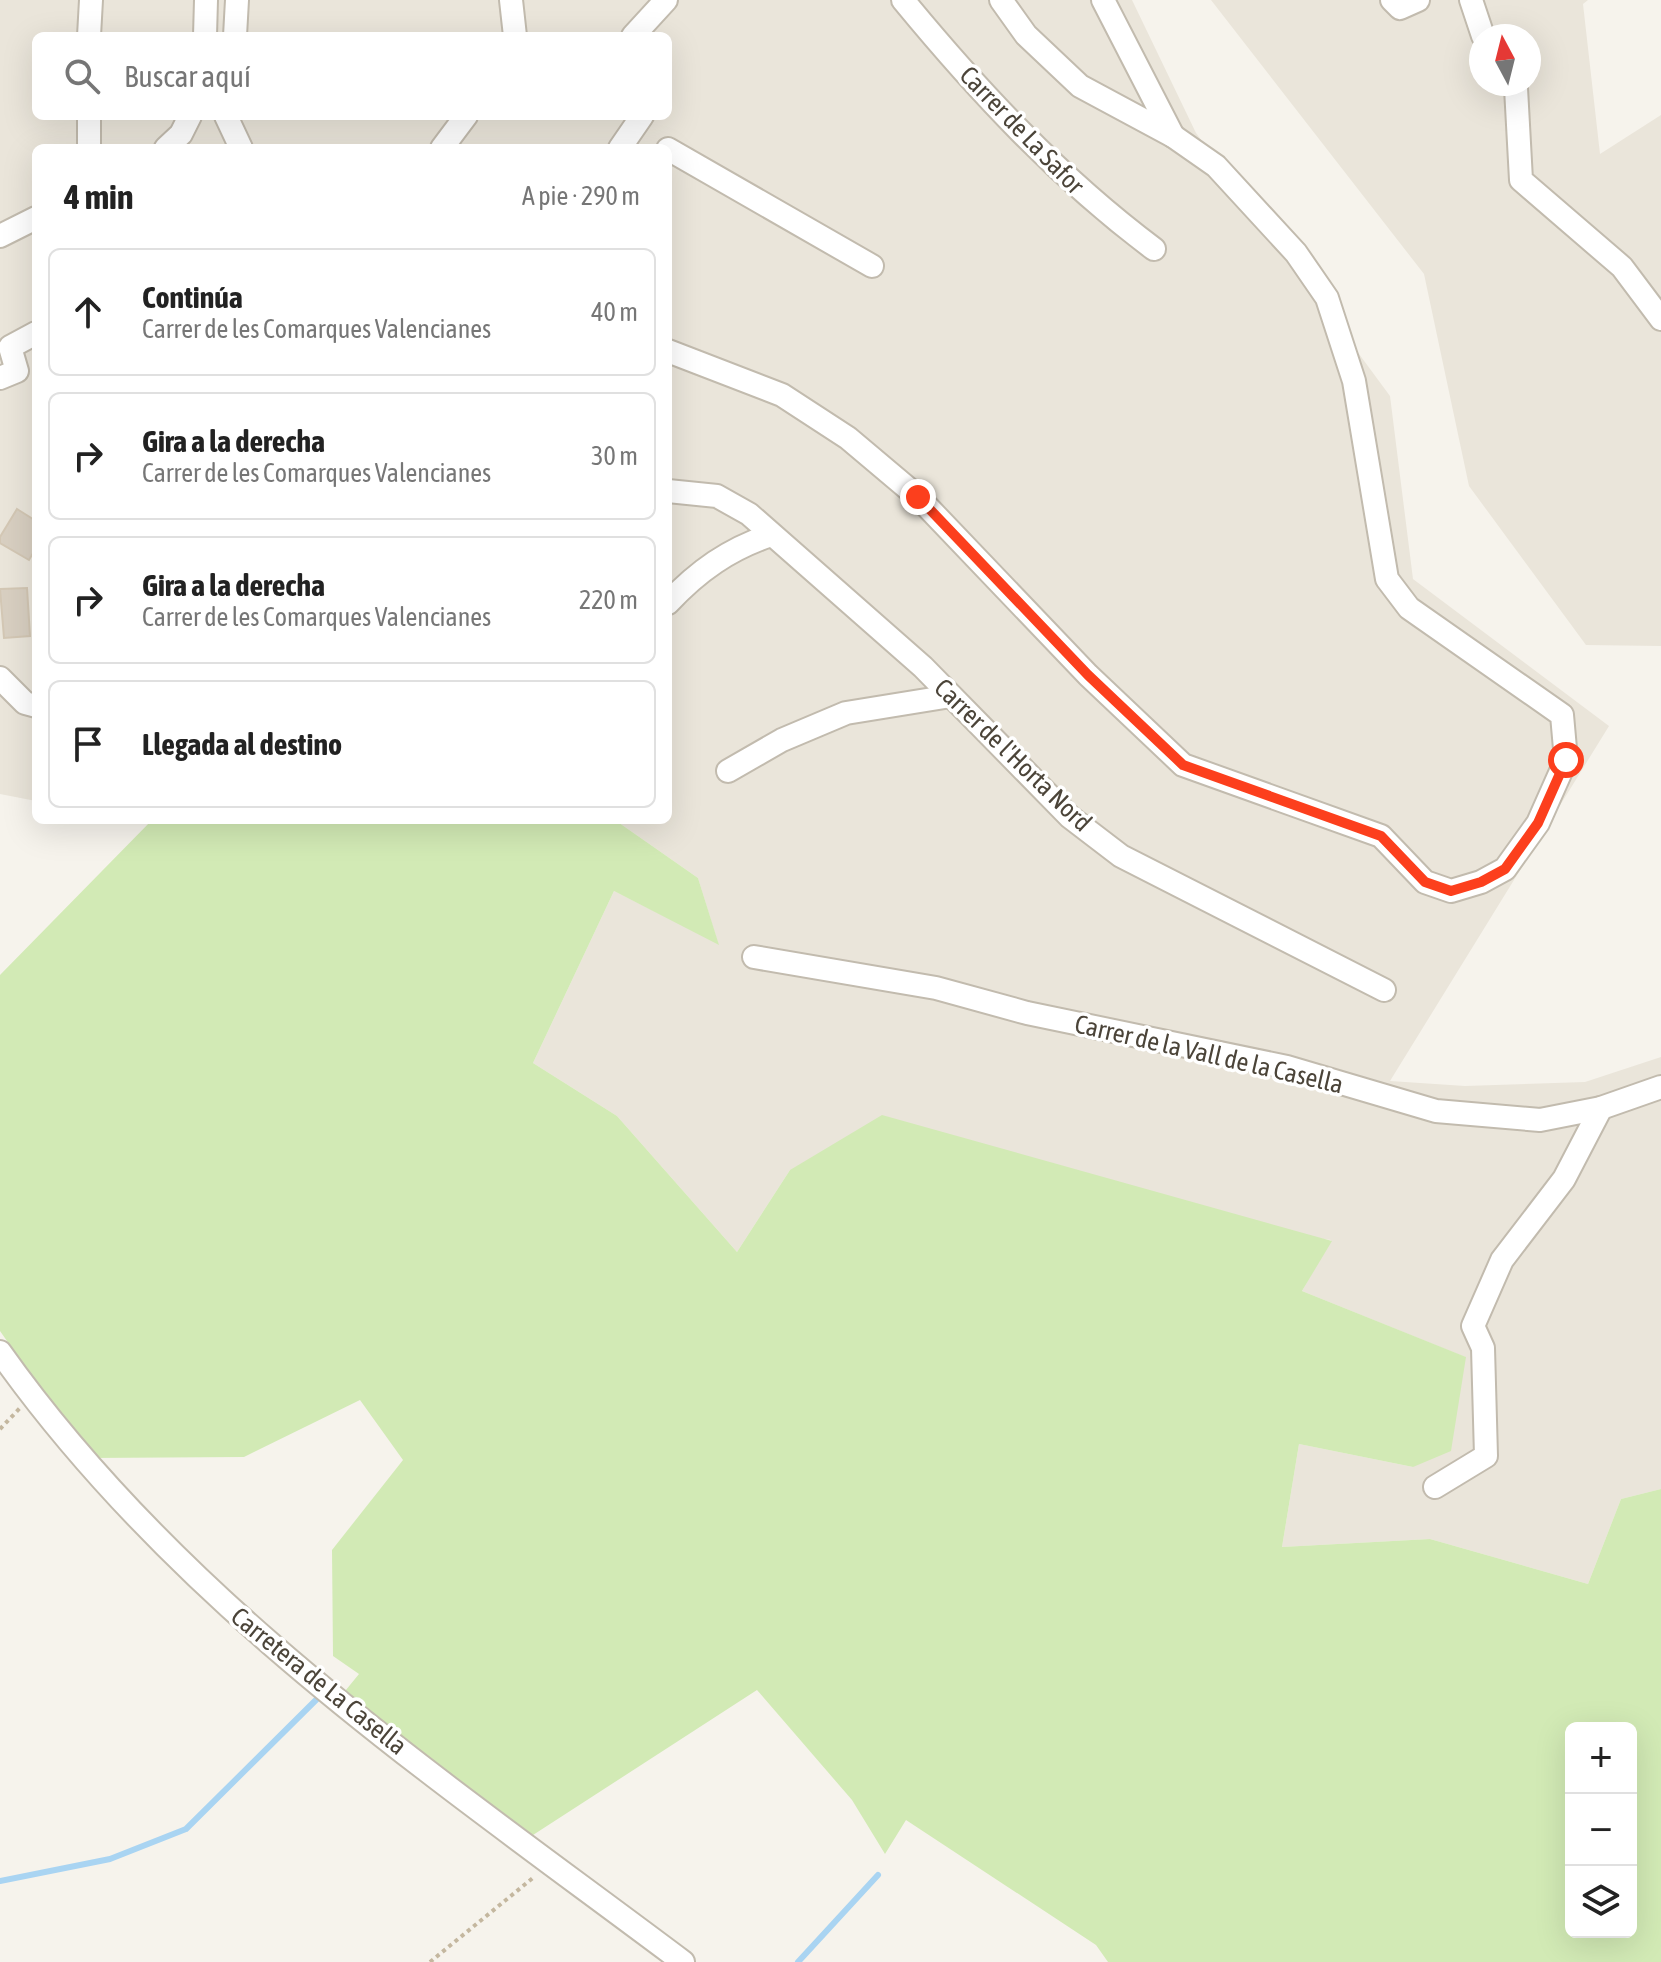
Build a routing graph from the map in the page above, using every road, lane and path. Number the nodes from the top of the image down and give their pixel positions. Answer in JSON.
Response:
{"nodes":[{"id":1,"x":91,"y":0,"type":"edge"},
{"id":2,"x":206,"y":0,"type":"edge"},
{"id":3,"x":237,"y":0,"type":"edge"},
{"id":4,"x":511,"y":0,"type":"edge"},
{"id":5,"x":666,"y":0,"type":"edge"},
{"id":6,"x":903,"y":0,"type":"edge"},
{"id":7,"x":1001,"y":0,"type":"edge"},
{"id":8,"x":1103,"y":0,"type":"edge"},
{"id":9,"x":1392,"y":0,"type":"edge"},
{"id":10,"x":1418,"y":0,"type":"edge"},
{"id":11,"x":1471,"y":0,"type":"edge"},
{"id":12,"x":1479,"y":24,"type":"edge"},
{"id":13,"x":89,"y":32,"type":"edge"},
{"id":14,"x":205,"y":32,"type":"edge"},
{"id":15,"x":235,"y":32,"type":"edge"},
{"id":16,"x":515,"y":32,"type":"edge"},
{"id":17,"x":637,"y":32,"type":"edge"},
{"id":18,"x":1516,"y":96,"type":"edge"},
{"id":19,"x":89,"y":120,"type":"edge"},
{"id":20,"x":188,"y":120,"type":"edge"},
{"id":21,"x":228,"y":120,"type":"edge"},
{"id":22,"x":463,"y":120,"type":"edge"},
{"id":23,"x":640,"y":120,"type":"edge"},
{"id":24,"x":1173,"y":136,"type":"junction"},
{"id":25,"x":89,"y":144,"type":"edge"},
{"id":26,"x":170,"y":144,"type":"edge"},
{"id":27,"x":239,"y":144,"type":"edge"},
{"id":28,"x":445,"y":144,"type":"edge"},
{"id":29,"x":623,"y":144,"type":"edge"},
{"id":30,"x":662,"y":144,"type":"edge"},
{"id":31,"x":672,"y":152,"type":"edge"},
{"id":32,"x":32,"y":220,"type":"edge"},
{"id":33,"x":0,"y":236,"type":"edge"},
{"id":34,"x":1154,"y":249,"type":"dead end"},
{"id":35,"x":872,"y":266,"type":"dead end"},
{"id":36,"x":1661,"y":319,"type":"edge"},
{"id":37,"x":32,"y":335,"type":"edge"},
{"id":38,"x":672,"y":353,"type":"edge"},
{"id":39,"x":0,"y":378,"type":"edge"},
{"id":40,"x":672,"y":491,"type":"edge"},
{"id":41,"x":771,"y":535,"type":"junction"},
{"id":42,"x":672,"y":599,"type":"edge"},
{"id":43,"x":0,"y":678,"type":"edge"},
{"id":44,"x":951,"y":696,"type":"junction"},
{"id":45,"x":32,"y":705,"type":"edge"},
{"id":46,"x":728,"y":771,"type":"dead end"},
{"id":47,"x":754,"y":957,"type":"dead end"},
{"id":48,"x":1384,"y":990,"type":"dead end"},
{"id":49,"x":1661,"y":1087,"type":"edge"},
{"id":50,"x":1601,"y":1108,"type":"junction"},
{"id":51,"x":0,"y":1352,"type":"edge"},
{"id":52,"x":31,"y":1396,"type":"junction"},
{"id":53,"x":0,"y":1429,"type":"edge"},
{"id":54,"x":1435,"y":1487,"type":"dead end"},
{"id":55,"x":552,"y":1863,"type":"junction"},
{"id":56,"x":430,"y":1962,"type":"edge"},
{"id":57,"x":683,"y":1962,"type":"edge"}],
"edges":[{"from":1,"to":13,"type":"street"},
{"from":2,"to":14,"type":"street"},
{"from":3,"to":15,"type":"street"},
{"from":4,"to":16,"type":"street"},
{"from":5,"to":17,"type":"street"},
{"from":6,"to":34,"type":"street","name":"Carrer de La Safor"},
{"from":7,"to":24,"type":"street"},
{"from":8,"to":24,"type":"street"},
{"from":9,"to":10,"type":"street"},
{"from":11,"to":12,"type":"street"},
{"from":18,"to":36,"type":"street"},
{"from":19,"to":25,"type":"street"},
{"from":20,"to":26,"type":"street"},
{"from":21,"to":27,"type":"street"},
{"from":22,"to":28,"type":"street"},
{"from":23,"to":29,"type":"street"},
{"from":23,"to":30,"type":"street"},
{"from":24,"to":38,"type":"street"},
{"from":31,"to":35,"type":"street"},
{"from":32,"to":33,"type":"street"},
{"from":37,"to":39,"type":"street"},
{"from":40,"to":41,"type":"street","name":"Carrer de l'Horta Nord"},
{"from":41,"to":42,"type":"street"},
{"from":41,"to":44,"type":"street","name":"Carrer de l'Horta Nord"},
{"from":43,"to":45,"type":"street"},
{"from":44,"to":46,"type":"street"},
{"from":44,"to":48,"type":"street","name":"Carrer de l'Horta Nord"},
{"from":47,"to":50,"type":"street","name":"Carrer de la Vall de la Casella"},
{"from":49,"to":50,"type":"street","name":"Carrer de la Vall de la Casella"},
{"from":50,"to":54,"type":"street"},
{"from":51,"to":52,"type":"street","name":"Carretera de La Casella"},
{"from":52,"to":53,"type":"path"},
{"from":52,"to":55,"type":"street","name":"Carretera de La Casella"},
{"from":55,"to":56,"type":"path"},
{"from":55,"to":57,"type":"street","name":"Carretera de La Casella"}]}
